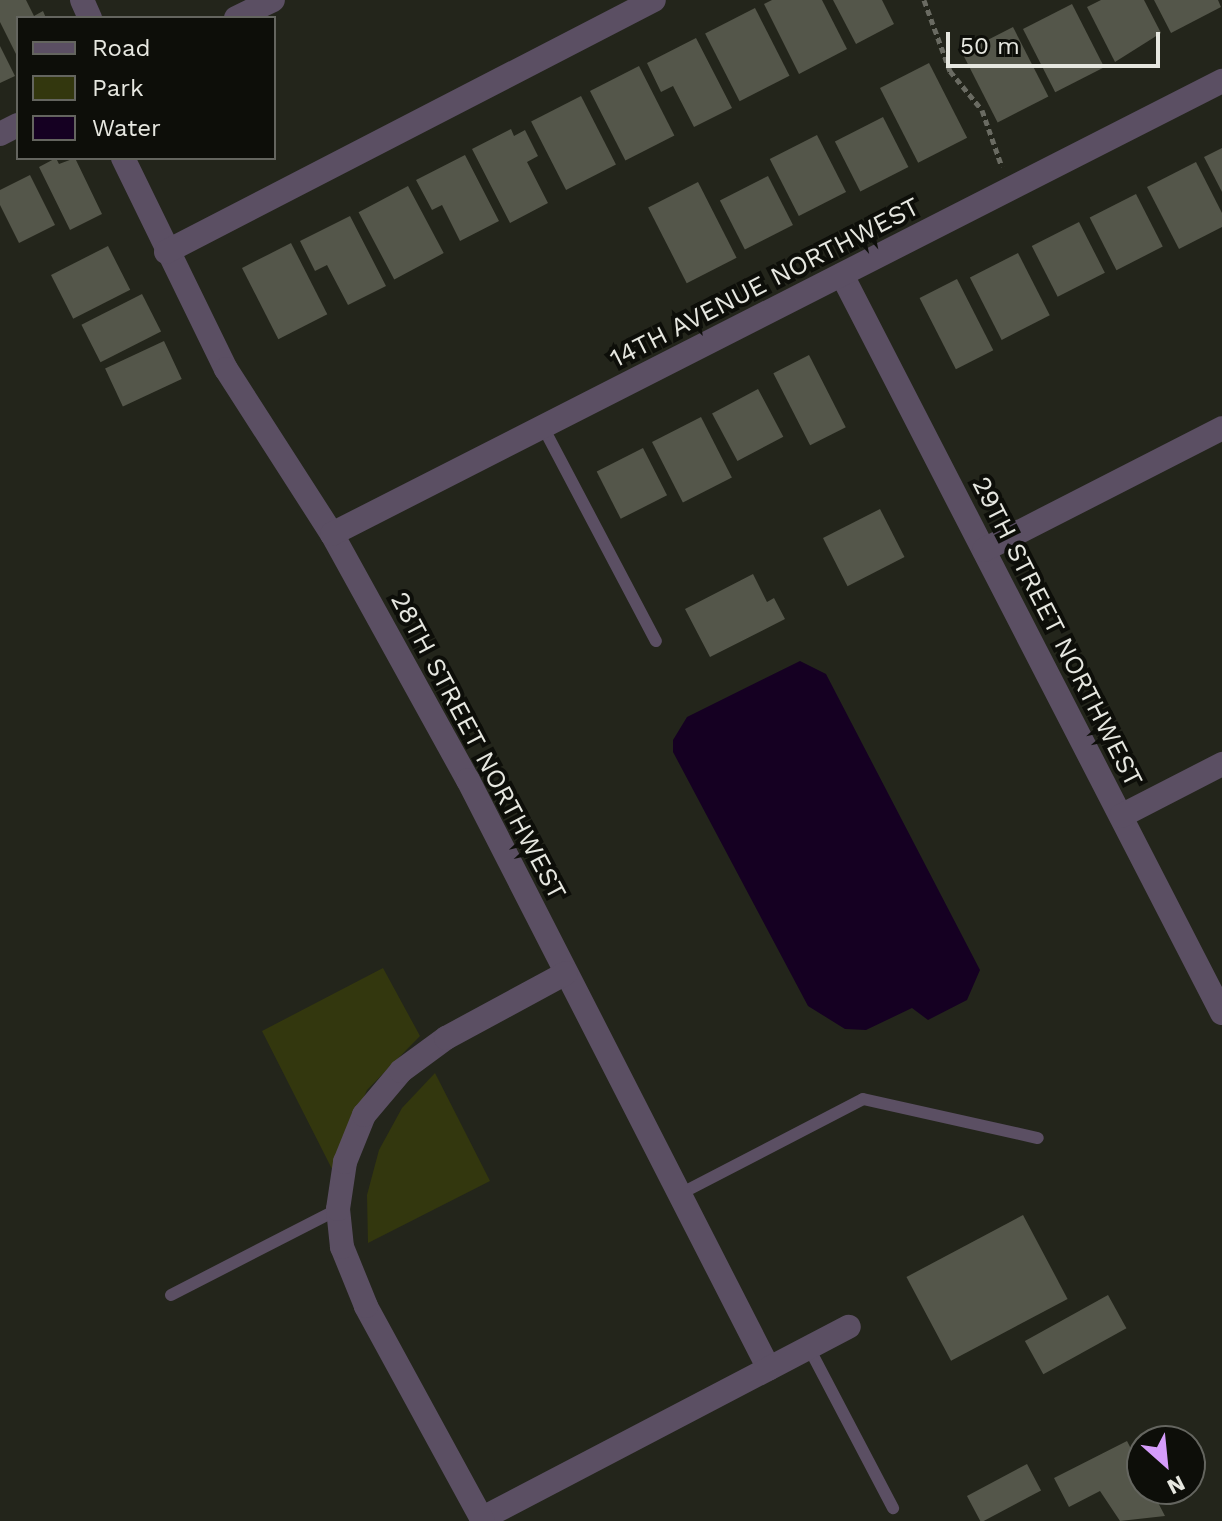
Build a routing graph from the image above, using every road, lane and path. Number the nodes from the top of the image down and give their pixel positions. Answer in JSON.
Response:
{"nodes":[{"id":1,"x":273,"y":0,"type":"edge"},
{"id":2,"x":654,"y":0,"type":"edge"},
{"id":3,"x":924,"y":0,"type":"edge"},
{"id":4,"x":240,"y":16,"type":"edge"},
{"id":5,"x":1222,"y":81,"type":"edge"},
{"id":6,"x":124,"y":160,"type":"edge"},
{"id":7,"x":1012,"y":189,"type":"junction"},
{"id":8,"x":166,"y":252,"type":"junction"},
{"id":9,"x":842,"y":275,"type":"junction"},
{"id":10,"x":543,"y":427,"type":"junction"},
{"id":11,"x":1222,"y":428,"type":"edge"},
{"id":12,"x":332,"y":534,"type":"junction"},
{"id":13,"x":984,"y":550,"type":"junction"},
{"id":14,"x":656,"y":641,"type":"dead end"},
{"id":15,"x":1222,"y":764,"type":"edge"},
{"id":16,"x":1121,"y":816,"type":"junction"},
{"id":17,"x":566,"y":973,"type":"junction"},
{"id":18,"x":1219,"y":1000,"type":"edge"},
{"id":19,"x":1038,"y":1138,"type":"dead end"},
{"id":20,"x":680,"y":1194,"type":"junction"},
{"id":21,"x":338,"y":1209,"type":"junction"},
{"id":22,"x":171,"y":1295,"type":"dead end"},
{"id":23,"x":849,"y":1327,"type":"dead end"},
{"id":24,"x":809,"y":1348,"type":"junction"},
{"id":25,"x":769,"y":1369,"type":"junction"},
{"id":26,"x":893,"y":1508,"type":"dead end"},
{"id":27,"x":482,"y":1520,"type":"edge"}],
"edges":[{"from":1,"to":4,"type":"street"},
{"from":2,"to":8,"type":"street"},
{"from":3,"to":7,"type":"path"},
{"from":5,"to":7,"type":"street","name":"14TH AVENUE NORTHWEST"},
{"from":6,"to":8,"type":"street","name":"28TH STREET NORTHWEST"},
{"from":7,"to":9,"type":"street","name":"14TH AVENUE NORTHWEST"},
{"from":8,"to":12,"type":"street","name":"28TH STREET NORTHWEST"},
{"from":9,"to":10,"type":"street","name":"14TH AVENUE NORTHWEST"},
{"from":9,"to":13,"type":"street","name":"29TH STREET NORTHWEST"},
{"from":10,"to":12,"type":"street","name":"14TH AVENUE NORTHWEST"},
{"from":10,"to":14,"type":"lane"},
{"from":11,"to":13,"type":"street"},
{"from":12,"to":17,"type":"street","name":"28TH STREET NORTHWEST"},
{"from":13,"to":16,"type":"street","name":"29TH STREET NORTHWEST"},
{"from":15,"to":16,"type":"street"},
{"from":16,"to":18,"type":"street","name":"29TH STREET NORTHWEST"},
{"from":17,"to":20,"type":"street","name":"28TH STREET NORTHWEST"},
{"from":17,"to":21,"type":"street"},
{"from":19,"to":20,"type":"lane"},
{"from":20,"to":25,"type":"street","name":"28TH STREET NORTHWEST"},
{"from":21,"to":22,"type":"lane"},
{"from":21,"to":27,"type":"street"},
{"from":23,"to":24,"type":"street"},
{"from":24,"to":25,"type":"street"},
{"from":24,"to":26,"type":"lane"},
{"from":25,"to":27,"type":"street"}]}
